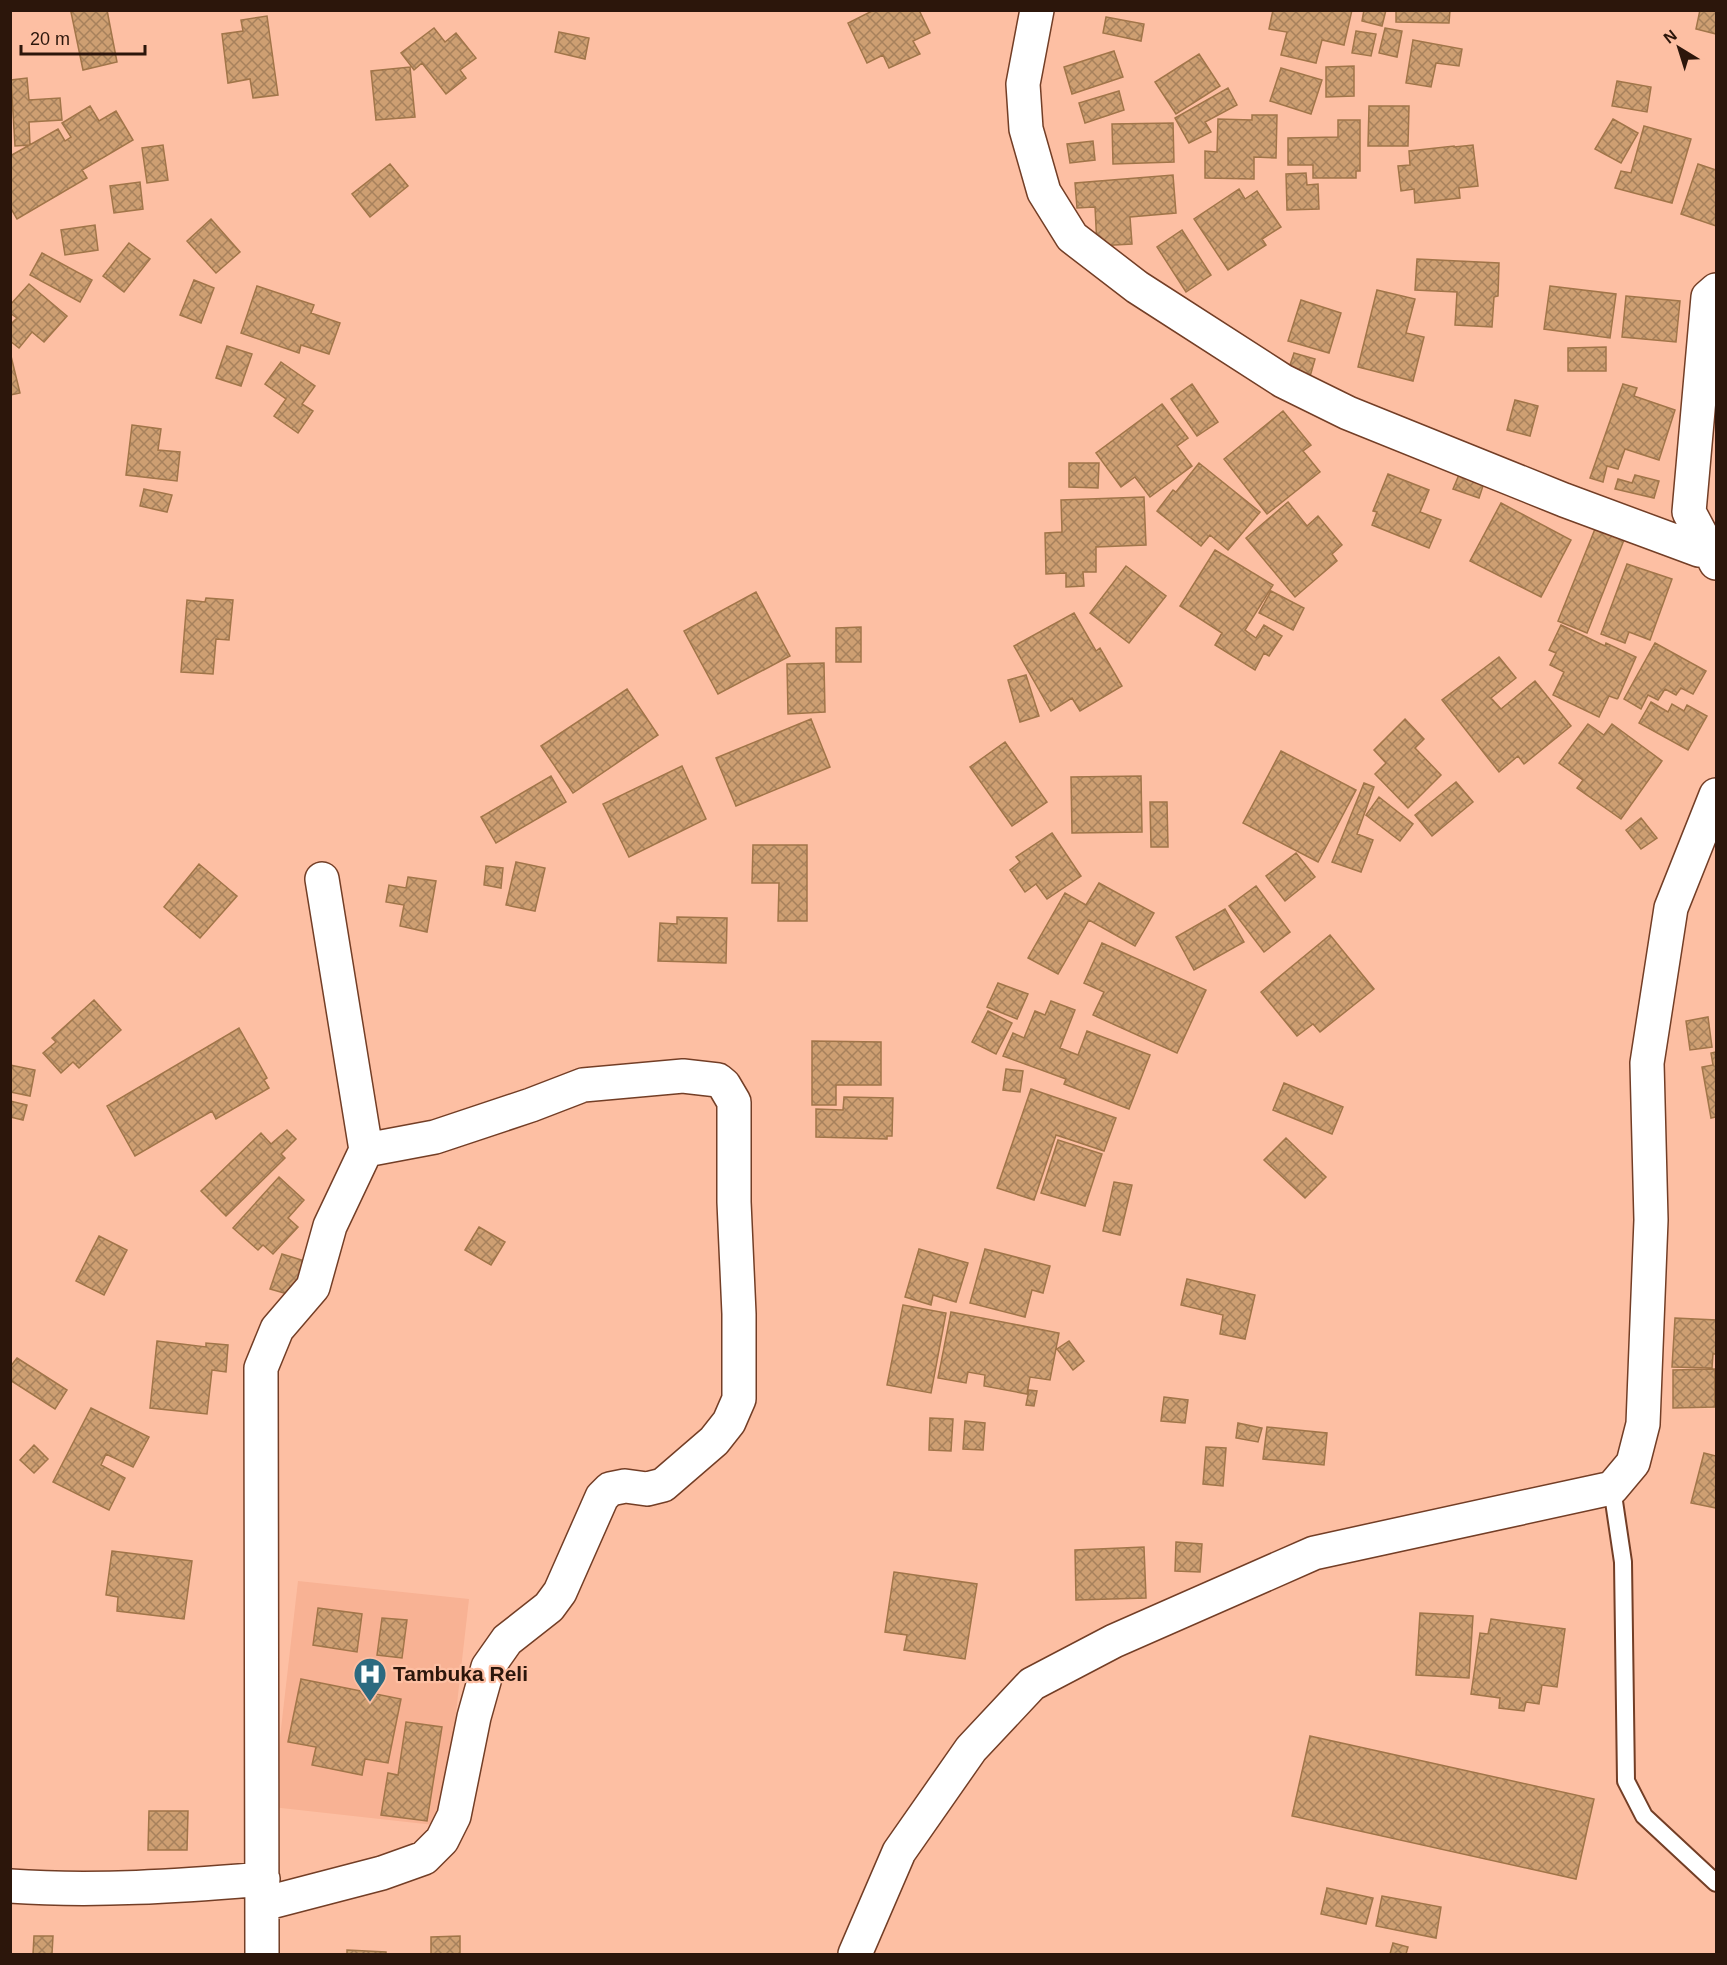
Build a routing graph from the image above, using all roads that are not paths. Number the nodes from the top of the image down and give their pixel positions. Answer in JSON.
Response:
{"nodes":[{"id":1,"x":1037,"y":10,"type":"edge"},
{"id":2,"x":1716,"y":290,"type":"edge"},
{"id":3,"x":1713,"y":558,"type":"edge"},
{"id":4,"x":1716,"y":795,"type":"edge"},
{"id":5,"x":322,"y":879,"type":"dead end"},
{"id":6,"x":366,"y":1150,"type":"junction"},
{"id":7,"x":1612,"y":1488,"type":"junction"},
{"id":8,"x":1716,"y":1883,"type":"edge"},
{"id":9,"x":10,"y":1886,"type":"edge"},
{"id":10,"x":263,"y":1891,"type":"junction"},
{"id":11,"x":262,"y":1954,"type":"edge"},
{"id":12,"x":855,"y":1954,"type":"edge"}],
"edges":[{"from":1,"to":3,"type":"street"},
{"from":2,"to":3,"type":"street"},
{"from":4,"to":7,"type":"street"},
{"from":5,"to":6,"type":"street"},
{"from":6,"to":10,"type":"street"},
{"from":6,"to":10,"type":"street"},
{"from":7,"to":8,"type":"lane"},
{"from":7,"to":12,"type":"street"},
{"from":9,"to":10,"type":"street"},
{"from":10,"to":11,"type":"street"}]}
